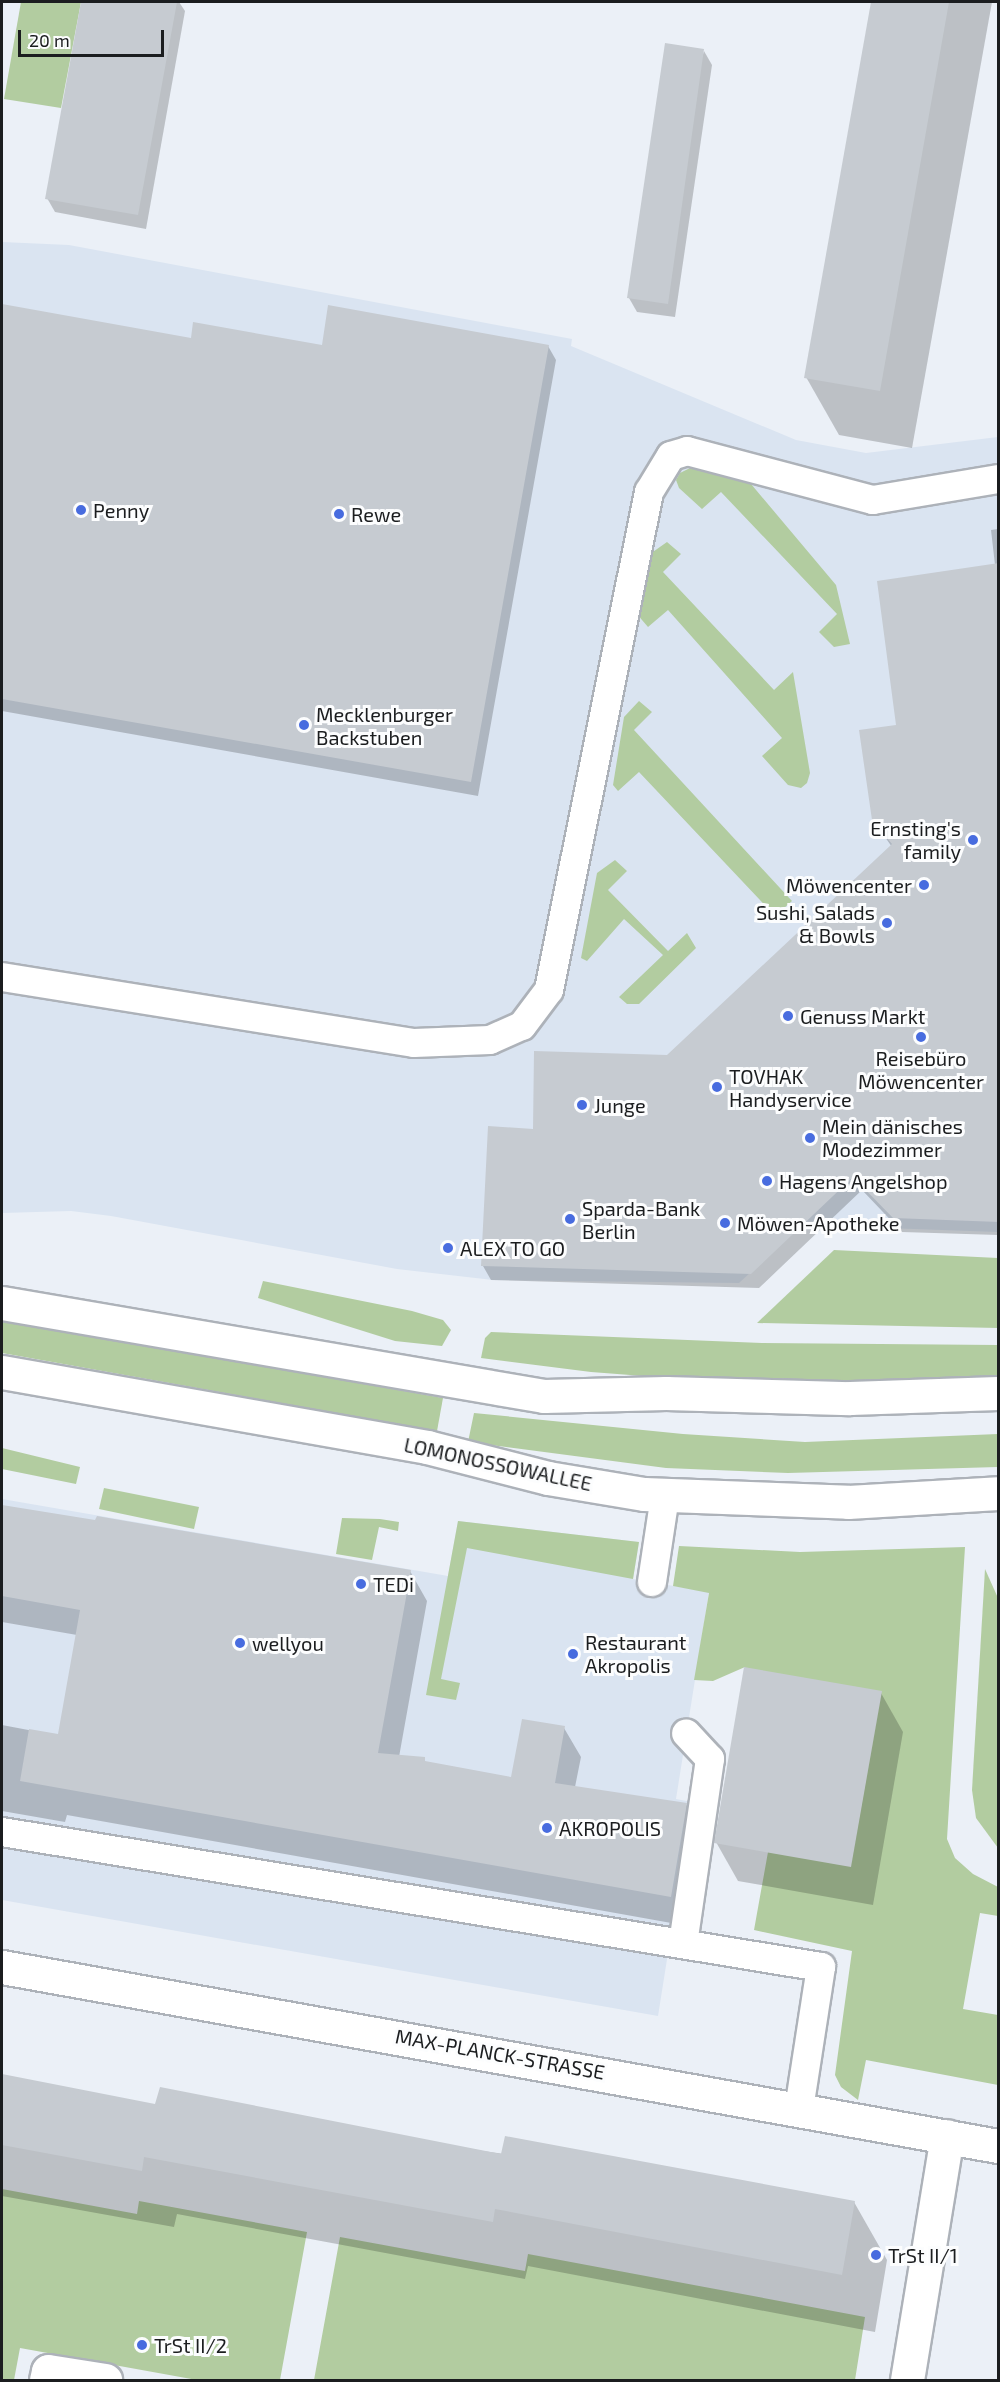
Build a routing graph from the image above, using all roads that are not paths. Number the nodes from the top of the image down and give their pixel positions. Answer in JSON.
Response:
{"nodes":[{"id":1,"x":999,"y":479,"type":"edge"},
{"id":2,"x":2,"y":978,"type":"edge"},
{"id":3,"x":2,"y":1303,"type":"edge"},
{"id":4,"x":2,"y":1372,"type":"edge"},
{"id":5,"x":999,"y":1393,"type":"edge"},
{"id":6,"x":999,"y":1493,"type":"edge"},
{"id":7,"x":665,"y":1496,"type":"junction"},
{"id":8,"x":652,"y":1582,"type":"dead end"},
{"id":9,"x":686,"y":1733,"type":"dead end"},
{"id":10,"x":2,"y":1832,"type":"edge"},
{"id":11,"x":683,"y":1944,"type":"junction"},
{"id":12,"x":2,"y":1967,"type":"edge"},
{"id":13,"x":799,"y":2109,"type":"junction"},
{"id":14,"x":947,"y":2136,"type":"junction"},
{"id":15,"x":999,"y":2146,"type":"edge"},
{"id":16,"x":46,"y":2380,"type":"edge"},
{"id":17,"x":105,"y":2380,"type":"edge"},
{"id":18,"x":907,"y":2380,"type":"edge"}],
"edges":[{"from":1,"to":2,"type":"lane"},
{"from":3,"to":5,"type":"street"},
{"from":4,"to":7,"type":"street","name":"LOMONOSSOWALLEE"},
{"from":6,"to":7,"type":"street","name":"LOMONOSSOWALLEE"},
{"from":7,"to":8,"type":"lane"},
{"from":9,"to":11,"type":"lane"},
{"from":10,"to":11,"type":"lane"},
{"from":11,"to":13,"type":"lane"},
{"from":12,"to":13,"type":"street","name":"MAX-PLANCK-STRASSE"},
{"from":13,"to":14,"type":"street","name":"MAX-PLANCK-STRASSE"},
{"from":14,"to":15,"type":"street","name":"MAX-PLANCK-STRASSE"},
{"from":14,"to":18,"type":"street"},
{"from":16,"to":17,"type":"street"}]}
